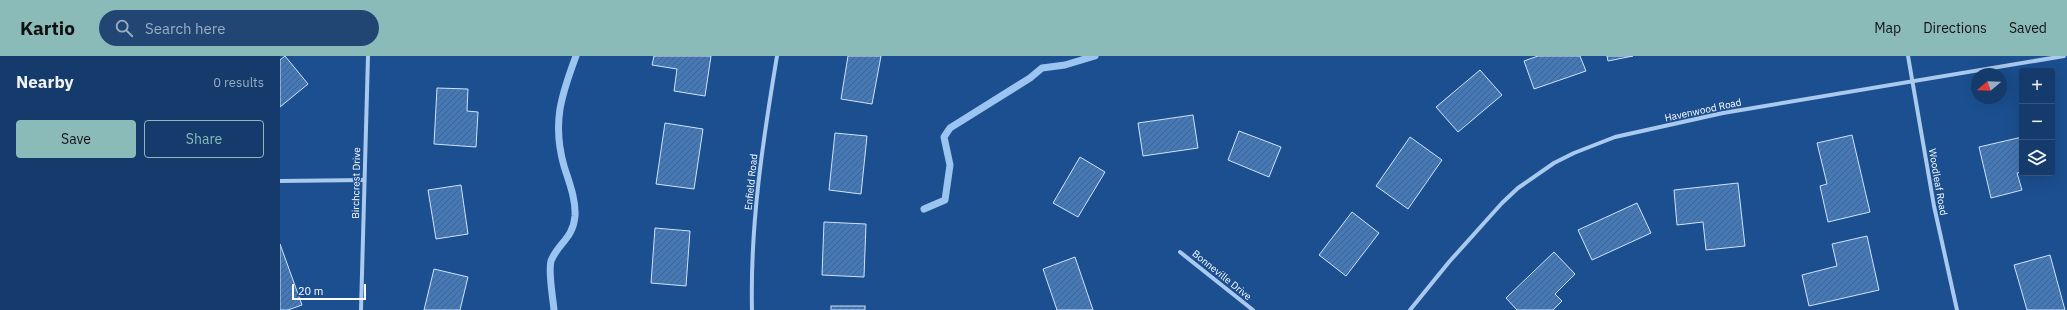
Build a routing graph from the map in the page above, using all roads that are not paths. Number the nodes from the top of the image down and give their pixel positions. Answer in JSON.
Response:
{"nodes":[{"id":1,"x":368,"y":56,"type":"edge"},
{"id":2,"x":777,"y":56,"type":"edge"},
{"id":3,"x":1908,"y":56,"type":"edge"},
{"id":4,"x":2064,"y":56,"type":"edge"},
{"id":5,"x":1912,"y":82,"type":"junction"},
{"id":6,"x":280,"y":180,"type":"edge"},
{"id":7,"x":364,"y":180,"type":"junction"},
{"id":8,"x":1180,"y":252,"type":"dead end"},
{"id":9,"x":361,"y":310,"type":"edge"},
{"id":10,"x":752,"y":310,"type":"edge"},
{"id":11,"x":1253,"y":310,"type":"edge"},
{"id":12,"x":1410,"y":310,"type":"edge"},
{"id":13,"x":1957,"y":310,"type":"edge"}],
"edges":[{"from":1,"to":7,"type":"street","name":"Birchcrest Drive"},
{"from":2,"to":10,"type":"street","name":"Enfield Road"},
{"from":3,"to":5,"type":"street","name":"Woodleaf Road"},
{"from":4,"to":5,"type":"street","name":"Havenwood Road"},
{"from":5,"to":12,"type":"street","name":"Havenwood Road"},
{"from":5,"to":13,"type":"street","name":"Woodleaf Road"},
{"from":6,"to":7,"type":"street"},
{"from":7,"to":9,"type":"street","name":"Birchcrest Drive"},
{"from":8,"to":11,"type":"street","name":"Bonneville Drive"}]}
